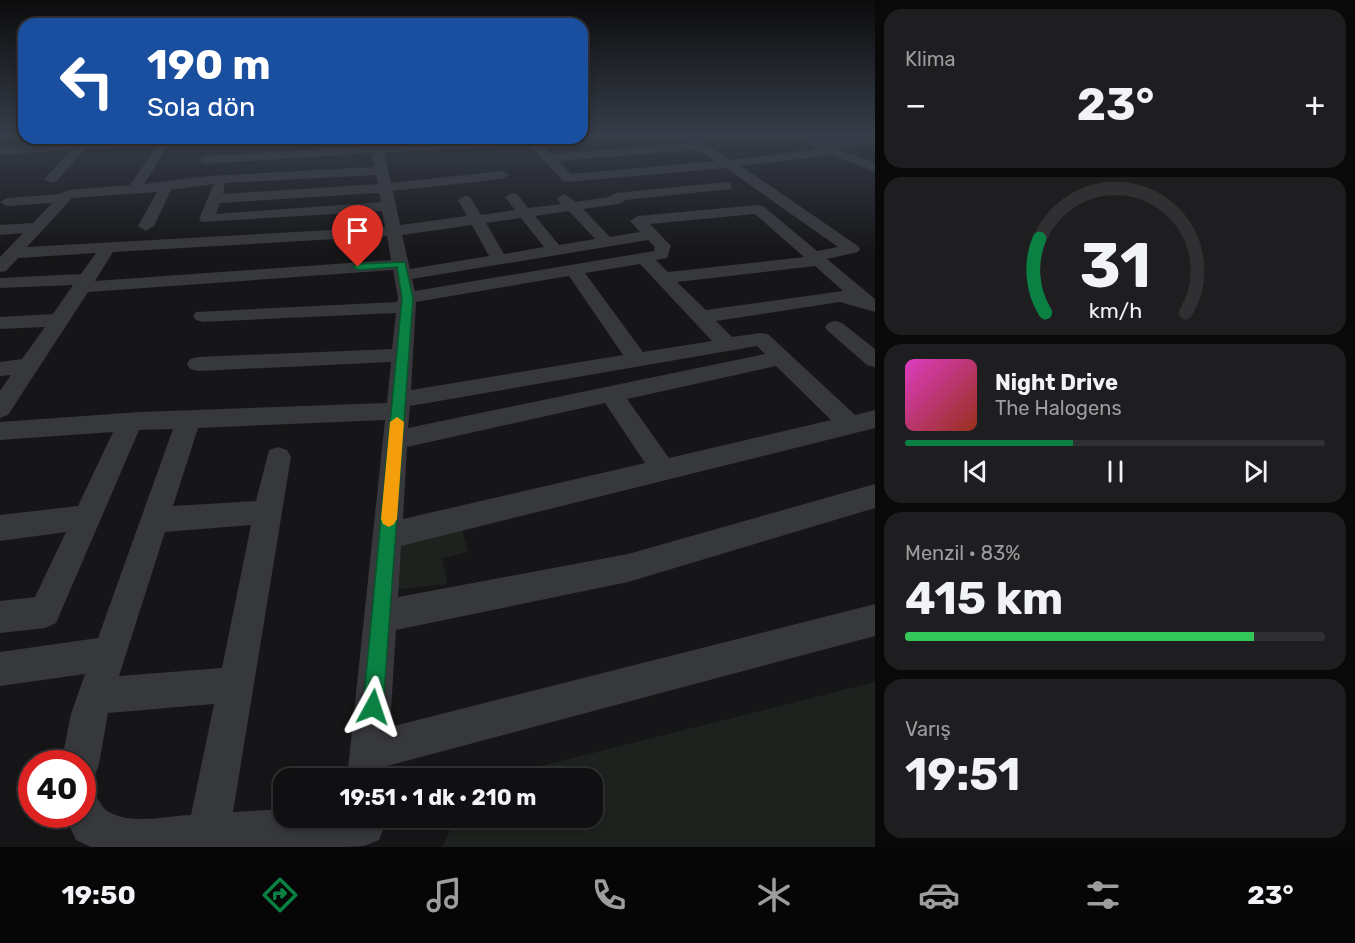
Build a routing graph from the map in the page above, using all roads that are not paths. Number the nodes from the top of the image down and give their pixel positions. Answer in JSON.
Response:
{"nodes":[{"id":1,"x":55,"y":175,"type":"edge"},
{"id":2,"x":144,"y":175,"type":"edge"},
{"id":3,"x":198,"y":175,"type":"edge"},
{"id":4,"x":319,"y":175,"type":"edge"},
{"id":5,"x":361,"y":175,"type":"edge"},
{"id":6,"x":369,"y":175,"type":"edge"},
{"id":7,"x":383,"y":175,"type":"edge"},
{"id":8,"x":488,"y":175,"type":"edge"},
{"id":9,"x":502,"y":175,"type":"dead end"},
{"id":10,"x":565,"y":175,"type":"edge"},
{"id":11,"x":611,"y":175,"type":"edge"},
{"id":12,"x":744,"y":175,"type":"edge"},
{"id":13,"x":595,"y":176,"type":"junction"},
{"id":14,"x":51,"y":179,"type":"dead end"},
{"id":15,"x":222,"y":180,"type":"junction"},
{"id":16,"x":194,"y":183,"type":"junction"},
{"id":17,"x":726,"y":186,"type":"dead end"},
{"id":18,"x":166,"y":187,"type":"junction"},
{"id":19,"x":134,"y":190,"type":"junction"},
{"id":20,"x":556,"y":190,"type":"dead end"},
{"id":21,"x":512,"y":197,"type":"dead end"},
{"id":22,"x":64,"y":198,"type":"junction"},
{"id":23,"x":214,"y":199,"type":"junction"},
{"id":24,"x":617,"y":199,"type":"junction"},
{"id":25,"x":465,"y":201,"type":"dead end"},
{"id":26,"x":7,"y":202,"type":"dead end"},
{"id":27,"x":572,"y":207,"type":"junction"},
{"id":28,"x":524,"y":214,"type":"junction"},
{"id":29,"x":476,"y":221,"type":"junction"},
{"id":30,"x":638,"y":221,"type":"junction"},
{"id":31,"x":146,"y":226,"type":"dead end"},
{"id":32,"x":37,"y":227,"type":"junction"},
{"id":33,"x":0,"y":230,"type":"edge"},
{"id":34,"x":394,"y":231,"type":"junction"},
{"id":35,"x":651,"y":235,"type":"junction"},
{"id":36,"x":606,"y":242,"type":"junction"},
{"id":37,"x":107,"y":249,"type":"junction"},
{"id":38,"x":554,"y":250,"type":"junction"},
{"id":39,"x":13,"y":254,"type":"junction"},
{"id":40,"x":644,"y":258,"type":"junction"},
{"id":41,"x":499,"y":259,"type":"junction"},
{"id":42,"x":814,"y":259,"type":"junction"},
{"id":43,"x":0,"y":267,"type":"edge"},
{"id":44,"x":574,"y":270,"type":"junction"},
{"id":45,"x":663,"y":278,"type":"junction"},
{"id":46,"x":0,"y":283,"type":"edge"},
{"id":47,"x":84,"y":283,"type":"junction"},
{"id":48,"x":405,"y":286,"type":"junction"},
{"id":49,"x":874,"y":307,"type":"edge"},
{"id":50,"x":203,"y":316,"type":"dead end"},
{"id":51,"x":701,"y":316,"type":"junction"},
{"id":52,"x":59,"y":320,"type":"junction"},
{"id":53,"x":0,"y":323,"type":"edge"},
{"id":54,"x":835,"y":327,"type":"dead end"},
{"id":55,"x":728,"y":345,"type":"junction"},
{"id":56,"x":403,"y":355,"type":"junction"},
{"id":57,"x":781,"y":358,"type":"junction"},
{"id":58,"x":637,"y":359,"type":"junction"},
{"id":59,"x":875,"y":360,"type":"edge"},
{"id":60,"x":198,"y":364,"type":"dead end"},
{"id":61,"x":29,"y":366,"type":"junction"},
{"id":62,"x":0,"y":369,"type":"edge"},
{"id":63,"x":611,"y":394,"type":"junction"},
{"id":64,"x":398,"y":406,"type":"junction"},
{"id":65,"x":0,"y":410,"type":"edge"},
{"id":66,"x":188,"y":420,"type":"junction"},
{"id":67,"x":130,"y":422,"type":"junction"},
{"id":68,"x":863,"y":422,"type":"edge"},
{"id":69,"x":0,"y":431,"type":"edge"},
{"id":70,"x":395,"y":440,"type":"junction"},
{"id":71,"x":278,"y":457,"type":"dead end"},
{"id":72,"x":663,"y":470,"type":"junction"},
{"id":73,"x":875,"y":496,"type":"edge"},
{"id":74,"x":268,"y":513,"type":"junction"},
{"id":75,"x":88,"y":517,"type":"junction"},
{"id":76,"x":153,"y":520,"type":"junction"},
{"id":77,"x":0,"y":528,"type":"edge"},
{"id":78,"x":387,"y":536,"type":"junction"},
{"id":79,"x":0,"y":617,"type":"edge"},
{"id":80,"x":381,"y":618,"type":"junction"},
{"id":81,"x":875,"y":620,"type":"edge"},
{"id":82,"x":108,"y":654,"type":"junction"},
{"id":83,"x":0,"y":669,"type":"edge"},
{"id":84,"x":236,"y":685,"type":"junction"},
{"id":85,"x":94,"y":696,"type":"junction"},
{"id":86,"x":83,"y":750,"type":"edge"},
{"id":87,"x":368,"y":765,"type":"edge"},
{"id":88,"x":96,"y":827,"type":"edge"},
{"id":89,"x":363,"y":830,"type":"edge"},
{"id":90,"x":208,"y":835,"type":"junction"}],
"edges":[{"from":1,"to":14,"type":"street"},
{"from":2,"to":19,"type":"street"},
{"from":3,"to":16,"type":"street"},
{"from":4,"to":15,"type":"street"},
{"from":5,"to":23,"type":"street"},
{"from":6,"to":23,"type":"street"},
{"from":7,"to":34,"type":"street"},
{"from":8,"to":9,"type":"street"},
{"from":10,"to":13,"type":"street"},
{"from":11,"to":13,"type":"street"},
{"from":12,"to":42,"type":"street"},
{"from":13,"to":24,"type":"street"},
{"from":15,"to":16,"type":"street"},
{"from":15,"to":23,"type":"street"},
{"from":16,"to":18,"type":"street"},
{"from":17,"to":24,"type":"street"},
{"from":18,"to":19,"type":"street"},
{"from":18,"to":31,"type":"street"},
{"from":19,"to":22,"type":"street"},
{"from":20,"to":27,"type":"street"},
{"from":21,"to":28,"type":"street"},
{"from":22,"to":26,"type":"street"},
{"from":22,"to":32,"type":"street"},
{"from":24,"to":27,"type":"street"},
{"from":24,"to":30,"type":"street"},
{"from":25,"to":29,"type":"street"},
{"from":27,"to":28,"type":"street"},
{"from":27,"to":36,"type":"street"},
{"from":28,"to":29,"type":"street"},
{"from":28,"to":38,"type":"street"},
{"from":29,"to":34,"type":"street"},
{"from":29,"to":41,"type":"street"},
{"from":30,"to":35,"type":"street"},
{"from":30,"to":42,"type":"street"},
{"from":32,"to":33,"type":"street"},
{"from":32,"to":39,"type":"street"},
{"from":34,"to":37,"type":"street"},
{"from":34,"to":48,"type":"street"},
{"from":35,"to":36,"type":"street"},
{"from":35,"to":40,"type":"street"},
{"from":36,"to":38,"type":"street"},
{"from":37,"to":39,"type":"street"},
{"from":37,"to":47,"type":"street"},
{"from":38,"to":41,"type":"street"},
{"from":39,"to":43,"type":"street"},
{"from":40,"to":44,"type":"street"},
{"from":40,"to":45,"type":"street"},
{"from":41,"to":48,"type":"street"},
{"from":42,"to":45,"type":"street"},
{"from":42,"to":49,"type":"street"},
{"from":44,"to":48,"type":"street"},
{"from":44,"to":58,"type":"street"},
{"from":45,"to":51,"type":"street"},
{"from":46,"to":47,"type":"street"},
{"from":47,"to":48,"type":"street"},
{"from":47,"to":52,"type":"street"},
{"from":48,"to":50,"type":"street"},
{"from":48,"to":56,"type":"street"},
{"from":49,"to":51,"type":"street"},
{"from":51,"to":55,"type":"street"},
{"from":52,"to":53,"type":"street"},
{"from":52,"to":61,"type":"street"},
{"from":54,"to":59,"type":"street"},
{"from":55,"to":57,"type":"street"},
{"from":55,"to":58,"type":"street"},
{"from":56,"to":60,"type":"street"},
{"from":56,"to":64,"type":"street"},
{"from":57,"to":63,"type":"street"},
{"from":57,"to":68,"type":"street"},
{"from":58,"to":64,"type":"street"},
{"from":61,"to":62,"type":"street"},
{"from":61,"to":65,"type":"street"},
{"from":63,"to":70,"type":"street"},
{"from":63,"to":72,"type":"street"},
{"from":64,"to":66,"type":"street"},
{"from":64,"to":70,"type":"street"},
{"from":66,"to":67,"type":"street"},
{"from":66,"to":76,"type":"street"},
{"from":67,"to":69,"type":"street"},
{"from":67,"to":75,"type":"street"},
{"from":68,"to":72,"type":"street"},
{"from":70,"to":78,"type":"street"},
{"from":71,"to":74,"type":"street"},
{"from":72,"to":78,"type":"street"},
{"from":73,"to":80,"type":"street"},
{"from":74,"to":76,"type":"street"},
{"from":74,"to":84,"type":"street"},
{"from":75,"to":77,"type":"street"},
{"from":75,"to":79,"type":"street"},
{"from":76,"to":82,"type":"street"},
{"from":78,"to":80,"type":"street"},
{"from":80,"to":87,"type":"street"},
{"from":81,"to":87,"type":"street"},
{"from":82,"to":83,"type":"street"},
{"from":82,"to":85,"type":"street"},
{"from":84,"to":85,"type":"street"},
{"from":84,"to":90,"type":"street"},
{"from":85,"to":86,"type":"street"},
{"from":88,"to":90,"type":"street"},
{"from":89,"to":90,"type":"street"}]}
